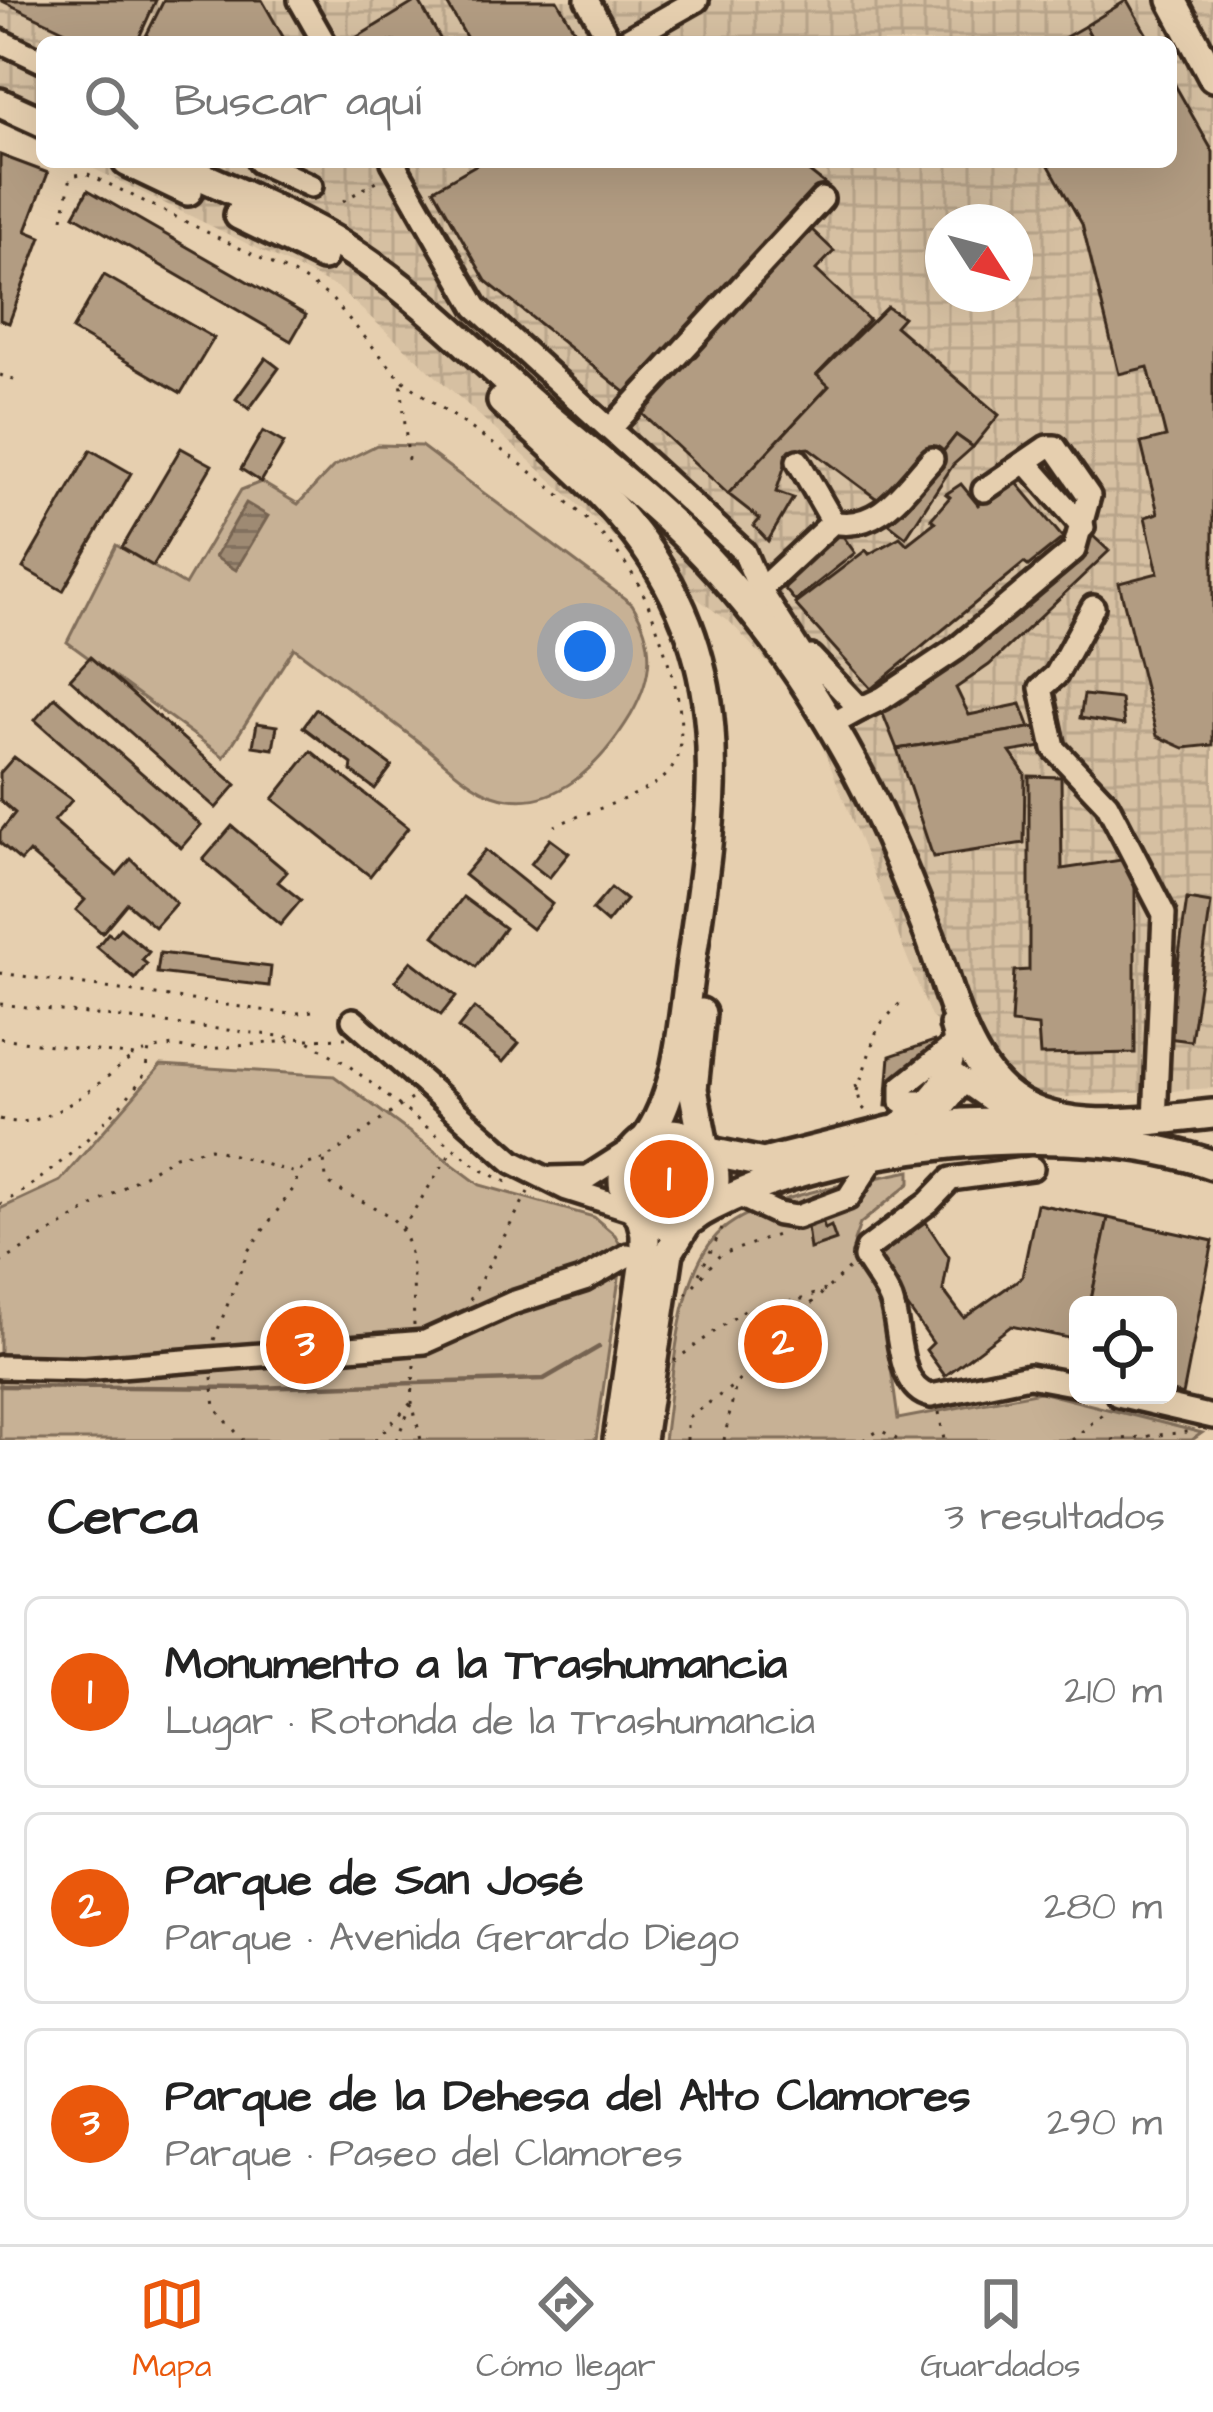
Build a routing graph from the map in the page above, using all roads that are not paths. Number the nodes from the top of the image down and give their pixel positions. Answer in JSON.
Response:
{"nodes":[{"id":1,"x":300,"y":0,"type":"edge"},
{"id":2,"x":587,"y":0,"type":"edge"},
{"id":3,"x":698,"y":0,"type":"edge"},
{"id":4,"x":1172,"y":0,"type":"edge"},
{"id":5,"x":321,"y":36,"type":"edge"},
{"id":6,"x":607,"y":36,"type":"edge"},
{"id":7,"x":634,"y":36,"type":"edge"},
{"id":8,"x":0,"y":41,"type":"edge"},
{"id":9,"x":36,"y":58,"type":"edge"},
{"id":10,"x":1209,"y":59,"type":"edge"},
{"id":11,"x":0,"y":83,"type":"edge"},
{"id":12,"x":36,"y":99,"type":"edge"},
{"id":13,"x":0,"y":103,"type":"edge"},
{"id":14,"x":36,"y":119,"type":"edge"},
{"id":15,"x":140,"y":168,"type":"edge"},
{"id":16,"x":183,"y":168,"type":"edge"},
{"id":17,"x":272,"y":168,"type":"edge"},
{"id":18,"x":397,"y":168,"type":"edge"},
{"id":19,"x":311,"y":186,"type":"dead end"},
{"id":20,"x":821,"y":199,"type":"dead end"},
{"id":21,"x":488,"y":364,"type":"junction"},
{"id":22,"x":550,"y":419,"type":"junction"},
{"id":23,"x":614,"y":431,"type":"junction"},
{"id":24,"x":932,"y":458,"type":"dead end"},
{"id":25,"x":798,"y":461,"type":"dead end"},
{"id":26,"x":1026,"y":462,"type":"junction"},
{"id":27,"x":984,"y":490,"type":"dead end"},
{"id":28,"x":634,"y":491,"type":"junction"},
{"id":29,"x":833,"y":522,"type":"junction"},
{"id":30,"x":1083,"y":527,"type":"junction"},
{"id":31,"x":760,"y":590,"type":"junction"},
{"id":32,"x":1094,"y":607,"type":"dead end"},
{"id":33,"x":850,"y":715,"type":"junction"},
{"id":34,"x":904,"y":875,"type":"junction"},
{"id":35,"x":353,"y":1020,"type":"dead end"},
{"id":36,"x":957,"y":1043,"type":"junction"},
{"id":37,"x":957,"y":1077,"type":"junction"},
{"id":38,"x":1213,"y":1114,"type":"edge"},
{"id":39,"x":1019,"y":1120,"type":"junction"},
{"id":40,"x":1155,"y":1120,"type":"junction"},
{"id":41,"x":1086,"y":1121,"type":"junction"},
{"id":42,"x":901,"y":1125,"type":"junction"},
{"id":43,"x":642,"y":1143,"type":"junction"},
{"id":44,"x":951,"y":1143,"type":"junction"},
{"id":45,"x":705,"y":1150,"type":"junction"},
{"id":46,"x":1213,"y":1166,"type":"edge"},
{"id":47,"x":1032,"y":1168,"type":"dead end"},
{"id":48,"x":951,"y":1179,"type":"junction"},
{"id":49,"x":537,"y":1184,"type":"junction"},
{"id":50,"x":733,"y":1207,"type":"junction"},
{"id":51,"x":638,"y":1213,"type":"junction"},
{"id":52,"x":692,"y":1219,"type":"junction"},
{"id":53,"x":628,"y":1255,"type":"dead end"},
{"id":54,"x":0,"y":1367,"type":"edge"},
{"id":55,"x":1069,"y":1383,"type":"edge"},
{"id":56,"x":1154,"y":1404,"type":"edge"},
{"id":57,"x":1213,"y":1418,"type":"edge"},
{"id":58,"x":618,"y":1440,"type":"edge"},
{"id":59,"x":641,"y":1440,"type":"edge"}],
"edges":[{"from":1,"to":5,"type":"street"},
{"from":2,"to":6,"type":"street"},
{"from":3,"to":7,"type":"street"},
{"from":4,"to":10,"type":"main road"},
{"from":8,"to":9,"type":"street"},
{"from":11,"to":12,"type":"main road"},
{"from":13,"to":14,"type":"main road"},
{"from":15,"to":43,"type":"main road"},
{"from":16,"to":21,"type":"main road"},
{"from":17,"to":19,"type":"street"},
{"from":18,"to":23,"type":"street"},
{"from":20,"to":23,"type":"street"},
{"from":21,"to":22,"type":"main road"},
{"from":21,"to":23,"type":"street"},
{"from":22,"to":28,"type":"main road"},
{"from":22,"to":45,"type":"main road"},
{"from":23,"to":28,"type":"street"},
{"from":23,"to":31,"type":"street"},
{"from":24,"to":29,"type":"street"},
{"from":25,"to":29,"type":"street"},
{"from":26,"to":27,"type":"street"},
{"from":26,"to":30,"type":"street"},
{"from":26,"to":30,"type":"street"},
{"from":28,"to":34,"type":"main road"},
{"from":29,"to":31,"type":"street"},
{"from":30,"to":33,"type":"street"},
{"from":31,"to":33,"type":"street"},
{"from":32,"to":40,"type":"street"},
{"from":33,"to":34,"type":"street"},
{"from":34,"to":36,"type":"street"},
{"from":34,"to":41,"type":"main road"},
{"from":35,"to":49,"type":"street"},
{"from":36,"to":37,"type":"street"},
{"from":36,"to":42,"type":"street"},
{"from":37,"to":39,"type":"street"},
{"from":37,"to":42,"type":"street"},
{"from":38,"to":40,"type":"main road"},
{"from":39,"to":41,"type":"main road"},
{"from":39,"to":42,"type":"main road"},
{"from":40,"to":41,"type":"main road"},
{"from":42,"to":44,"type":"main road"},
{"from":42,"to":45,"type":"main road"},
{"from":42,"to":50,"type":"main road"},
{"from":42,"to":50,"type":"street"},
{"from":43,"to":45,"type":"main road"},
{"from":43,"to":49,"type":"street"},
{"from":43,"to":51,"type":"main road"},
{"from":44,"to":46,"type":"main road"},
{"from":44,"to":48,"type":"street"},
{"from":45,"to":52,"type":"main road"},
{"from":47,"to":48,"type":"street"},
{"from":48,"to":55,"type":"street"},
{"from":49,"to":51,"type":"street"},
{"from":50,"to":52,"type":"main road"},
{"from":51,"to":52,"type":"main road"},
{"from":51,"to":58,"type":"main road"},
{"from":52,"to":59,"type":"main road"},
{"from":53,"to":54,"type":"street"},
{"from":56,"to":57,"type":"street"}]}
